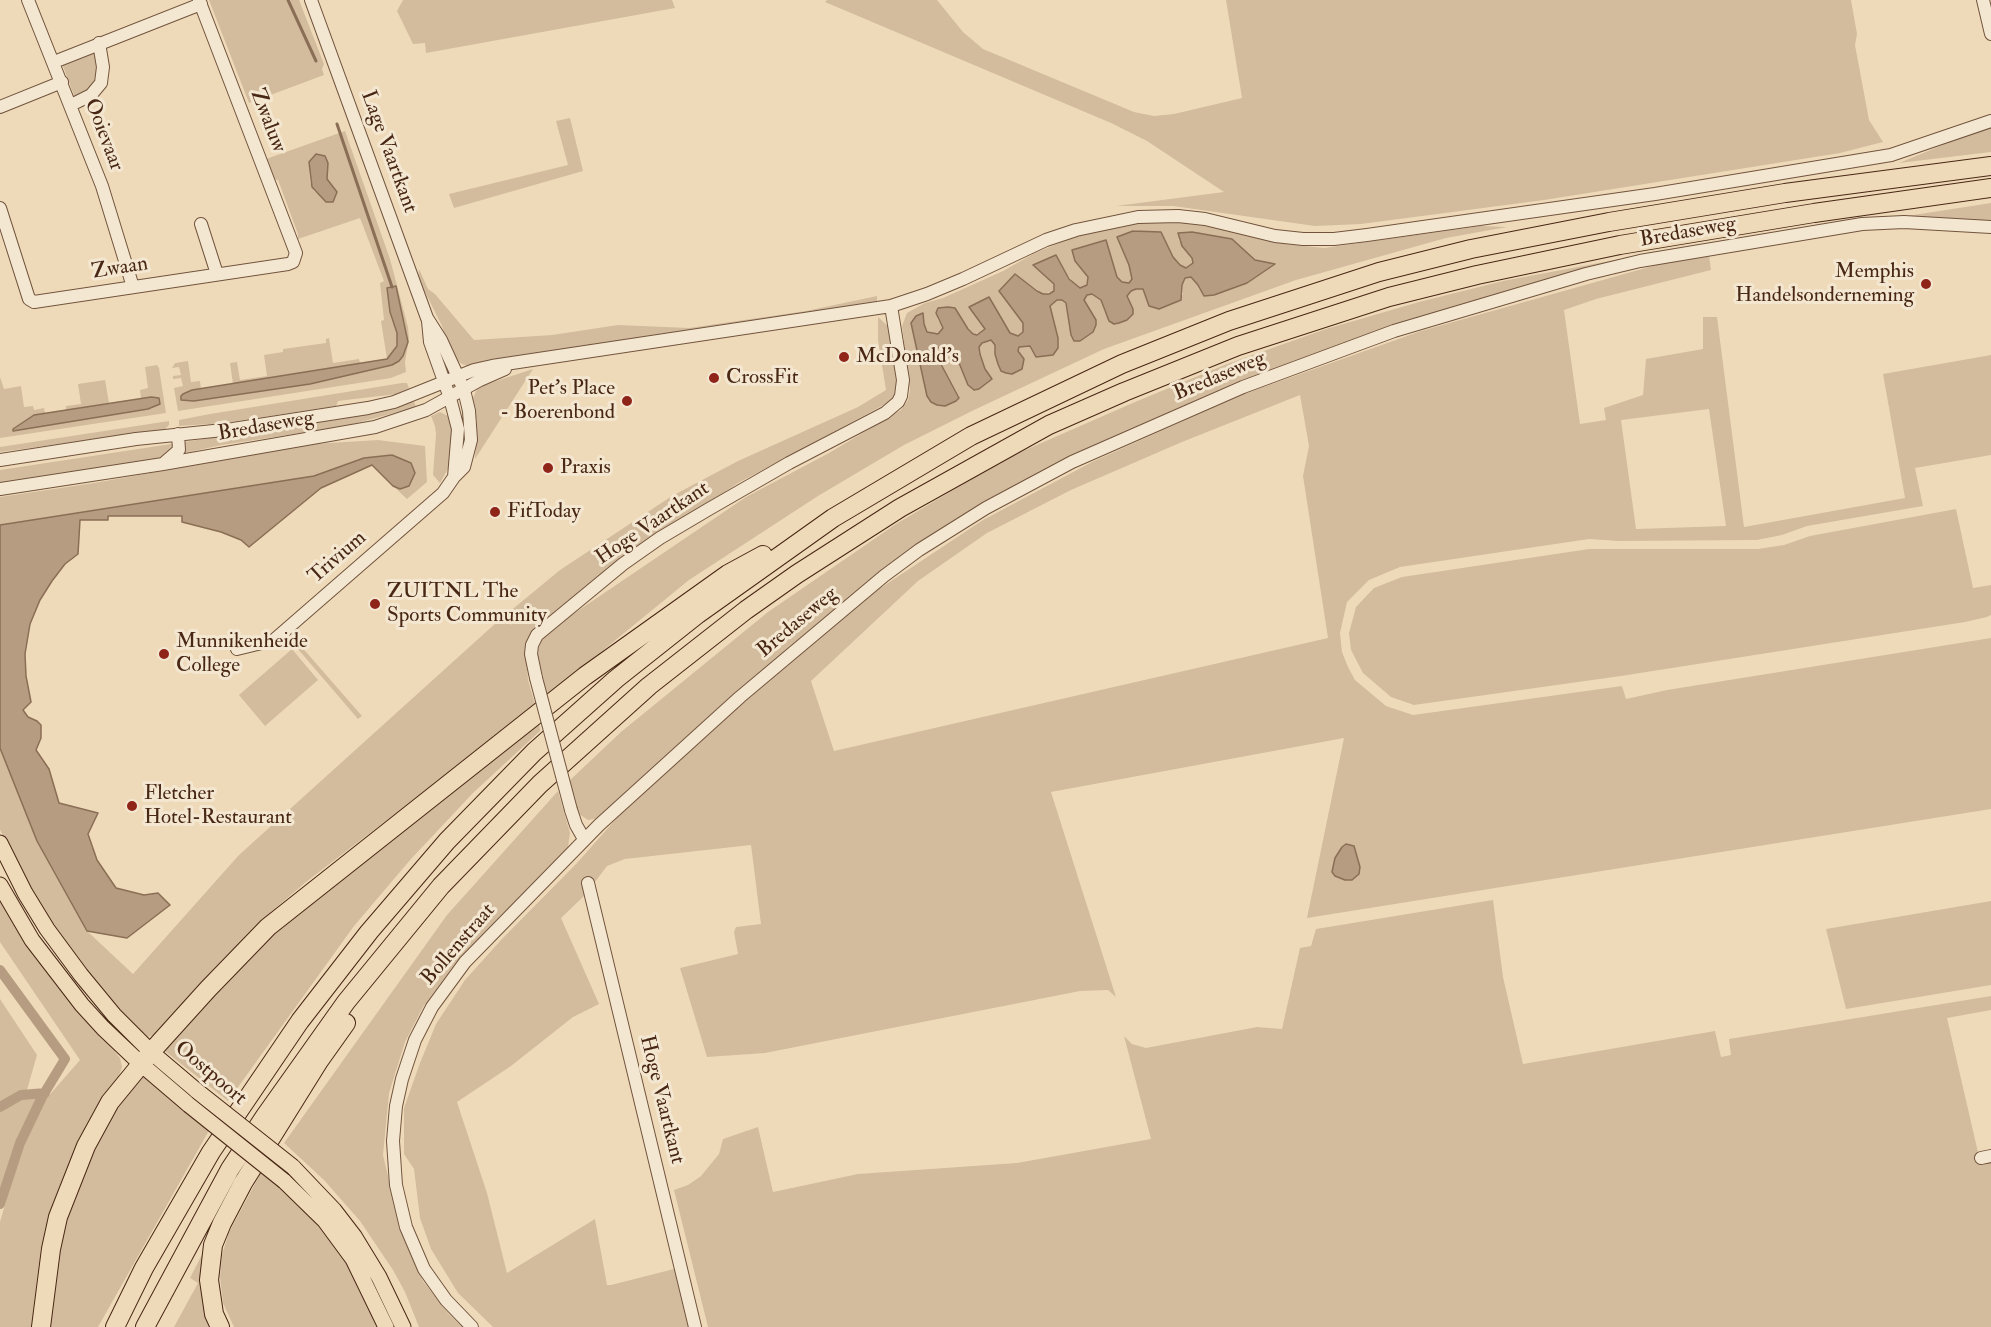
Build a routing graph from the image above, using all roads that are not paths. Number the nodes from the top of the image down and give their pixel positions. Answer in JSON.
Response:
{"nodes":[{"id":1,"x":28,"y":0,"type":"edge"},
{"id":2,"x":311,"y":0,"type":"edge"},
{"id":3,"x":1983,"y":0,"type":"edge"},
{"id":4,"x":200,"y":2,"type":"edge"},
{"id":5,"x":1991,"y":34,"type":"edge"},
{"id":6,"x":99,"y":43,"type":"junction"},
{"id":7,"x":54,"y":62,"type":"junction"},
{"id":8,"x":62,"y":82,"type":"junction"},
{"id":9,"x":71,"y":105,"type":"junction"},
{"id":10,"x":0,"y":107,"type":"edge"},
{"id":11,"x":1991,"y":121,"type":"edge"},
{"id":12,"x":1991,"y":166,"type":"edge"},
{"id":13,"x":1991,"y":188,"type":"edge"},
{"id":14,"x":0,"y":208,"type":"edge"},
{"id":15,"x":201,"y":224,"type":"dead end"},
{"id":16,"x":1991,"y":227,"type":"edge"},
{"id":17,"x":295,"y":258,"type":"joint"},
{"id":18,"x":217,"y":274,"type":"junction"},
{"id":19,"x":133,"y":287,"type":"junction"},
{"id":20,"x":891,"y":306,"type":"junction"},
{"id":21,"x":427,"y":318,"type":"junction"},
{"id":22,"x":526,"y":362,"type":"junction"},
{"id":23,"x":459,"y":377,"type":"junction"},
{"id":24,"x":444,"y":383,"type":"junction"},
{"id":25,"x":464,"y":390,"type":"junction"},
{"id":26,"x":450,"y":398,"type":"junction"},
{"id":27,"x":178,"y":434,"type":"junction"},
{"id":28,"x":0,"y":460,"type":"edge"},
{"id":29,"x":163,"y":464,"type":"junction"},
{"id":30,"x":454,"y":477,"type":"junction"},
{"id":31,"x":0,"y":489,"type":"edge"},
{"id":32,"x":833,"y":518,"type":"junction"},
{"id":33,"x":237,"y":650,"type":"dead end"},
{"id":34,"x":584,"y":838,"type":"junction"},
{"id":35,"x":0,"y":843,"type":"edge"},
{"id":36,"x":588,"y":882,"type":"dead end"},
{"id":37,"x":0,"y":885,"type":"edge"},
{"id":38,"x":380,"y":960,"type":"junction"},
{"id":39,"x":146,"y":1058,"type":"junction"},
{"id":40,"x":288,"y":1174,"type":"junction"},
{"id":41,"x":41,"y":1327,"type":"edge"},
{"id":42,"x":115,"y":1327,"type":"edge"},
{"id":43,"x":145,"y":1327,"type":"edge"},
{"id":44,"x":220,"y":1327,"type":"edge"},
{"id":45,"x":386,"y":1327,"type":"edge"},
{"id":46,"x":403,"y":1327,"type":"edge"},
{"id":47,"x":472,"y":1327,"type":"edge"},
{"id":48,"x":695,"y":1327,"type":"edge"}],
"edges":[{"from":1,"to":7,"type":"street","name":"Ooievaar"},
{"from":2,"to":21,"type":"street","name":"Lage Vaartkant"},
{"from":3,"to":5,"type":"street"},
{"from":4,"to":6,"type":"street"},
{"from":4,"to":17,"type":"street","name":"Zwaluw"},
{"from":6,"to":7,"type":"street"},
{"from":6,"to":9,"type":"street"},
{"from":7,"to":8,"type":"street","name":"Ooievaar"},
{"from":8,"to":9,"type":"street","name":"Ooievaar"},
{"from":8,"to":10,"type":"street"},
{"from":9,"to":19,"type":"street","name":"Ooievaar"},
{"from":11,"to":20,"type":"street","name":"Bredaseweg"},
{"from":12,"to":32,"type":"highway"},
{"from":13,"to":38,"type":"highway"},
{"from":14,"to":19,"type":"street","name":"Zwaan"},
{"from":15,"to":18,"type":"street"},
{"from":16,"to":34,"type":"street","name":"Bredaseweg"},
{"from":17,"to":18,"type":"street","name":"Zwaan"},
{"from":18,"to":19,"type":"street","name":"Zwaan"},
{"from":20,"to":22,"type":"street","name":"Bredaseweg"},
{"from":20,"to":34,"type":"street","name":"Hoge Vaartkant","bridge":true},
{"from":21,"to":23,"type":"street","name":"Lage Vaartkant"},
{"from":21,"to":24,"type":"street","name":"Lage Vaartkant"},
{"from":22,"to":23,"type":"street","name":"Bredaseweg"},
{"from":22,"to":25,"type":"street","name":"Bredaseweg"},
{"from":23,"to":24,"type":"street","name":"Bredaseweg"},
{"from":23,"to":25,"type":"street","name":"Lage Vaartkant"},
{"from":24,"to":26,"type":"street","name":"Lage Vaartkant"},
{"from":24,"to":27,"type":"street","name":"Bredaseweg"},
{"from":25,"to":26,"type":"street","name":"Bredaseweg"},
{"from":25,"to":30,"type":"street","name":"Trivium"},
{"from":26,"to":29,"type":"street","name":"Bredaseweg"},
{"from":26,"to":30,"type":"street"},
{"from":27,"to":28,"type":"street","name":"Bredaseweg"},
{"from":27,"to":29,"type":"street"},
{"from":29,"to":31,"type":"street","name":"Bredaseweg"},
{"from":30,"to":33,"type":"street","name":"Trivium"},
{"from":32,"to":39,"type":"highway"},
{"from":32,"to":42,"type":"highway"},
{"from":34,"to":47,"type":"street","name":"Bollenstraat"},
{"from":35,"to":39,"type":"main road","name":"Oostpoort"},
{"from":36,"to":48,"type":"street","name":"Hoge Vaartkant"},
{"from":37,"to":39,"type":"main road","name":"Oostpoort"},
{"from":38,"to":43,"type":"highway"},
{"from":38,"to":44,"type":"highway"},
{"from":39,"to":40,"type":"main road","name":"Oostpoort","bridge":true},
{"from":39,"to":40,"type":"main road","name":"Oostpoort","bridge":true},
{"from":39,"to":41,"type":"highway"},
{"from":40,"to":45,"type":"main road","name":"Oostpoort"},
{"from":40,"to":46,"type":"main road","name":"Oostpoort"}]}
